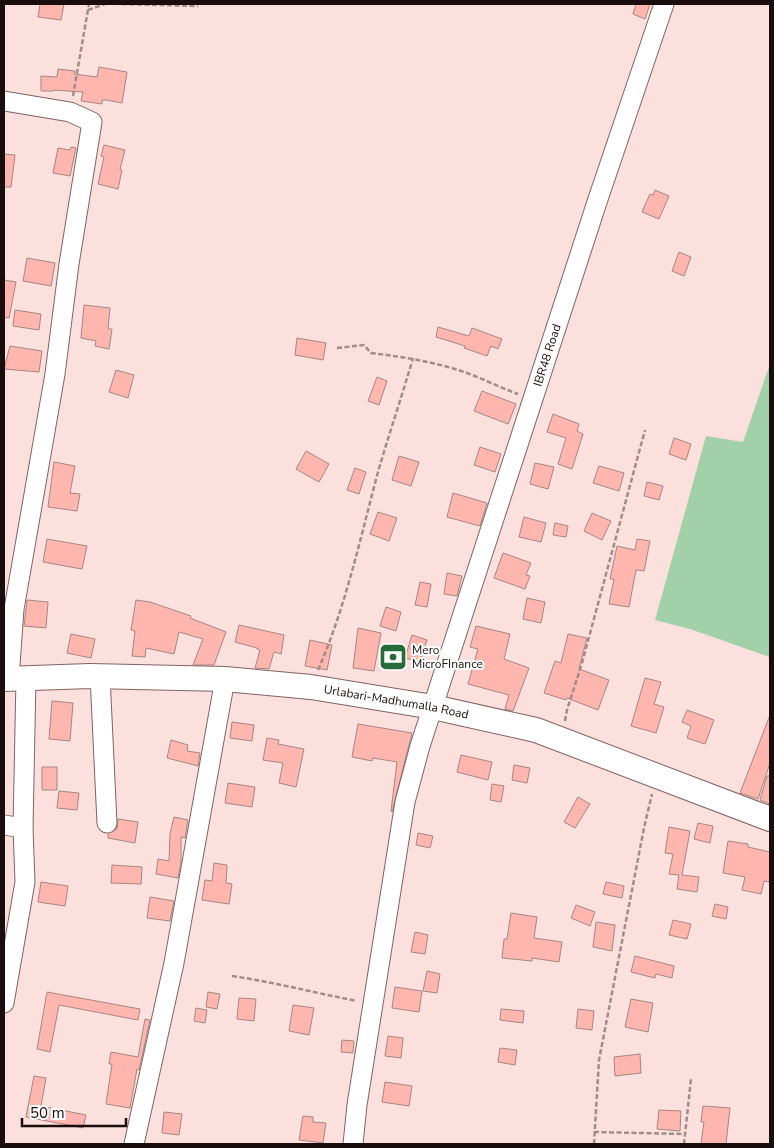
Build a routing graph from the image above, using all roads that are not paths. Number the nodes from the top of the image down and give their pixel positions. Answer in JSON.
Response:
{"nodes":[{"id":1,"x":664,"y":4,"type":"edge"},
{"id":2,"x":4,"y":101,"type":"edge"},
{"id":3,"x":100,"y":676,"type":"junction"},
{"id":4,"x":13,"y":679,"type":"edge"},
{"id":5,"x":225,"y":679,"type":"junction"},
{"id":6,"x":433,"y":707,"type":"junction"},
{"id":7,"x":770,"y":819,"type":"edge"},
{"id":8,"x":107,"y":823,"type":"dead end"},
{"id":9,"x":4,"y":825,"type":"edge"},
{"id":10,"x":23,"y":828,"type":"junction"},
{"id":11,"x":4,"y":1003,"type":"edge"},
{"id":12,"x":134,"y":1144,"type":"edge"},
{"id":13,"x":353,"y":1144,"type":"edge"}],
"edges":[{"from":1,"to":6,"type":"street","name":"IBR48 Road"},
{"from":2,"to":4,"type":"street"},
{"from":3,"to":4,"type":"main road","name":"Urlabari-Madhumalla Road"},
{"from":3,"to":5,"type":"main road","name":"Urlabari-Madhumalla Road"},
{"from":3,"to":8,"type":"street"},
{"from":4,"to":10,"type":"street"},
{"from":5,"to":6,"type":"main road","name":"Urlabari-Madhumalla Road"},
{"from":5,"to":12,"type":"street"},
{"from":6,"to":7,"type":"main road","name":"Urlabari-Madhumalla Road"},
{"from":6,"to":13,"type":"street","name":"IBR48 Road"},
{"from":9,"to":10,"type":"street"},
{"from":10,"to":11,"type":"street"}]}
